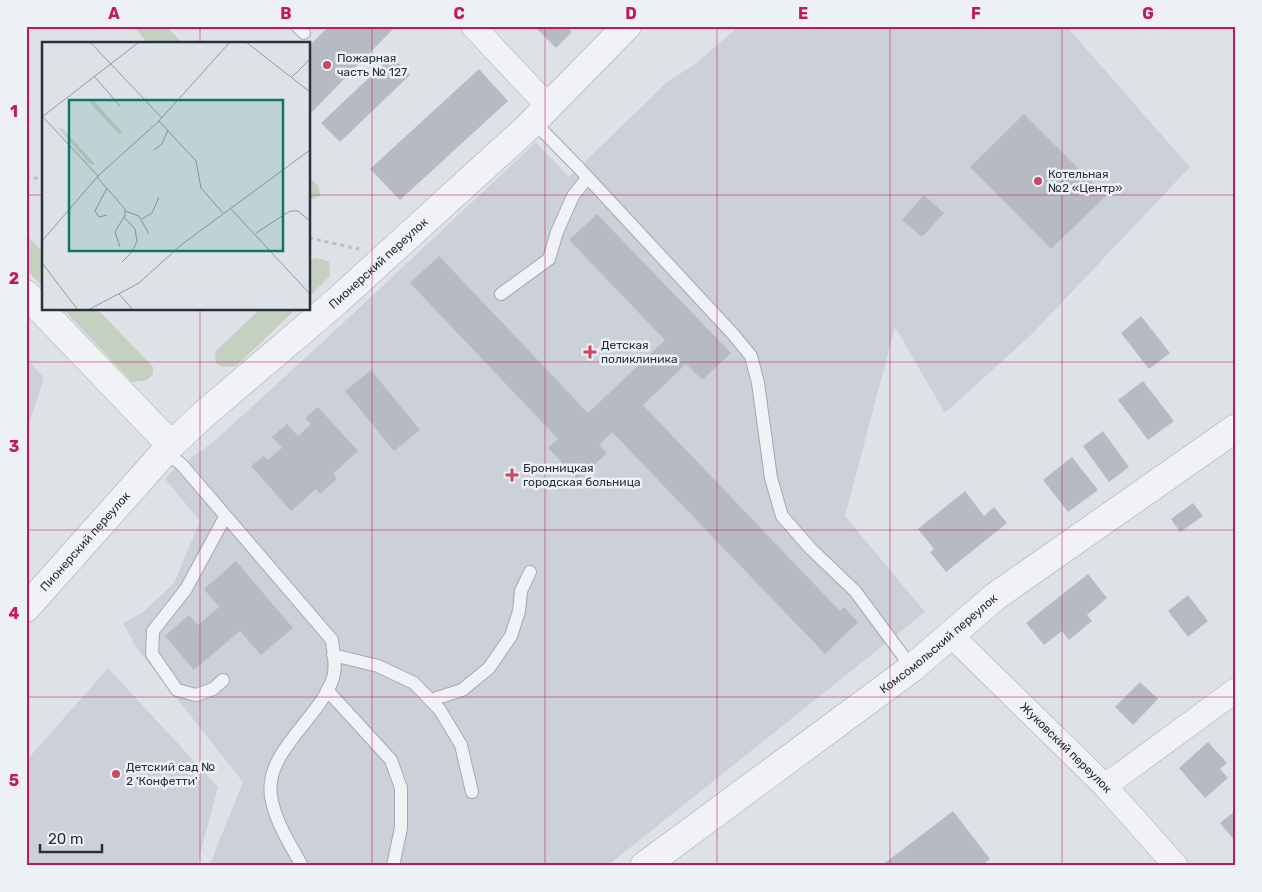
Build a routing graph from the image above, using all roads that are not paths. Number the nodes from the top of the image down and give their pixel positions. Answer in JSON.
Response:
{"nodes":[{"id":1,"x":473,"y":26,"type":"edge"},
{"id":2,"x":627,"y":26,"type":"edge"},
{"id":3,"x":541,"y":114,"type":"junction"},
{"id":4,"x":587,"y":178,"type":"junction"},
{"id":5,"x":26,"y":294,"type":"edge"},
{"id":6,"x":501,"y":294,"type":"dead end"},
{"id":7,"x":1236,"y":428,"type":"edge"},
{"id":8,"x":168,"y":448,"type":"junction"},
{"id":9,"x":224,"y":517,"type":"junction"},
{"id":10,"x":530,"y":572,"type":"dead end"},
{"id":11,"x":26,"y":608,"type":"edge"},
{"id":12,"x":951,"y":635,"type":"junction"},
{"id":13,"x":333,"y":655,"type":"junction"},
{"id":14,"x":912,"y":668,"type":"junction"},
{"id":15,"x":223,"y":680,"type":"dead end"},
{"id":16,"x":327,"y":690,"type":"junction"},
{"id":17,"x":1236,"y":690,"type":"edge"},
{"id":18,"x":431,"y":700,"type":"junction"},
{"id":19,"x":1105,"y":786,"type":"junction"},
{"id":20,"x":472,"y":792,"type":"dead end"},
{"id":21,"x":302,"y":866,"type":"edge"},
{"id":22,"x":393,"y":866,"type":"edge"},
{"id":23,"x":644,"y":866,"type":"edge"},
{"id":24,"x":1176,"y":866,"type":"edge"}],
"edges":[{"from":1,"to":3,"type":"street"},
{"from":2,"to":3,"type":"street","name":"Пионерский переулок"},
{"from":3,"to":4,"type":"lane"},
{"from":3,"to":8,"type":"street","name":"Пионерский переулок"},
{"from":4,"to":6,"type":"lane"},
{"from":4,"to":14,"type":"lane"},
{"from":5,"to":8,"type":"street"},
{"from":7,"to":12,"type":"street","name":"Комсомольский переулок"},
{"from":8,"to":9,"type":"lane"},
{"from":8,"to":11,"type":"street","name":"Пионерский переулок"},
{"from":9,"to":13,"type":"lane"},
{"from":9,"to":15,"type":"lane"},
{"from":10,"to":18,"type":"lane"},
{"from":12,"to":14,"type":"street","name":"Комсомольский переулок"},
{"from":12,"to":19,"type":"street","name":"Жуковский переулок"},
{"from":13,"to":16,"type":"lane"},
{"from":13,"to":18,"type":"lane"},
{"from":14,"to":23,"type":"street","name":"Комсомольский переулок"},
{"from":16,"to":21,"type":"lane"},
{"from":16,"to":22,"type":"lane"},
{"from":17,"to":19,"type":"street"},
{"from":18,"to":20,"type":"lane"},
{"from":19,"to":24,"type":"street","name":"Жуковский переулок"}]}
